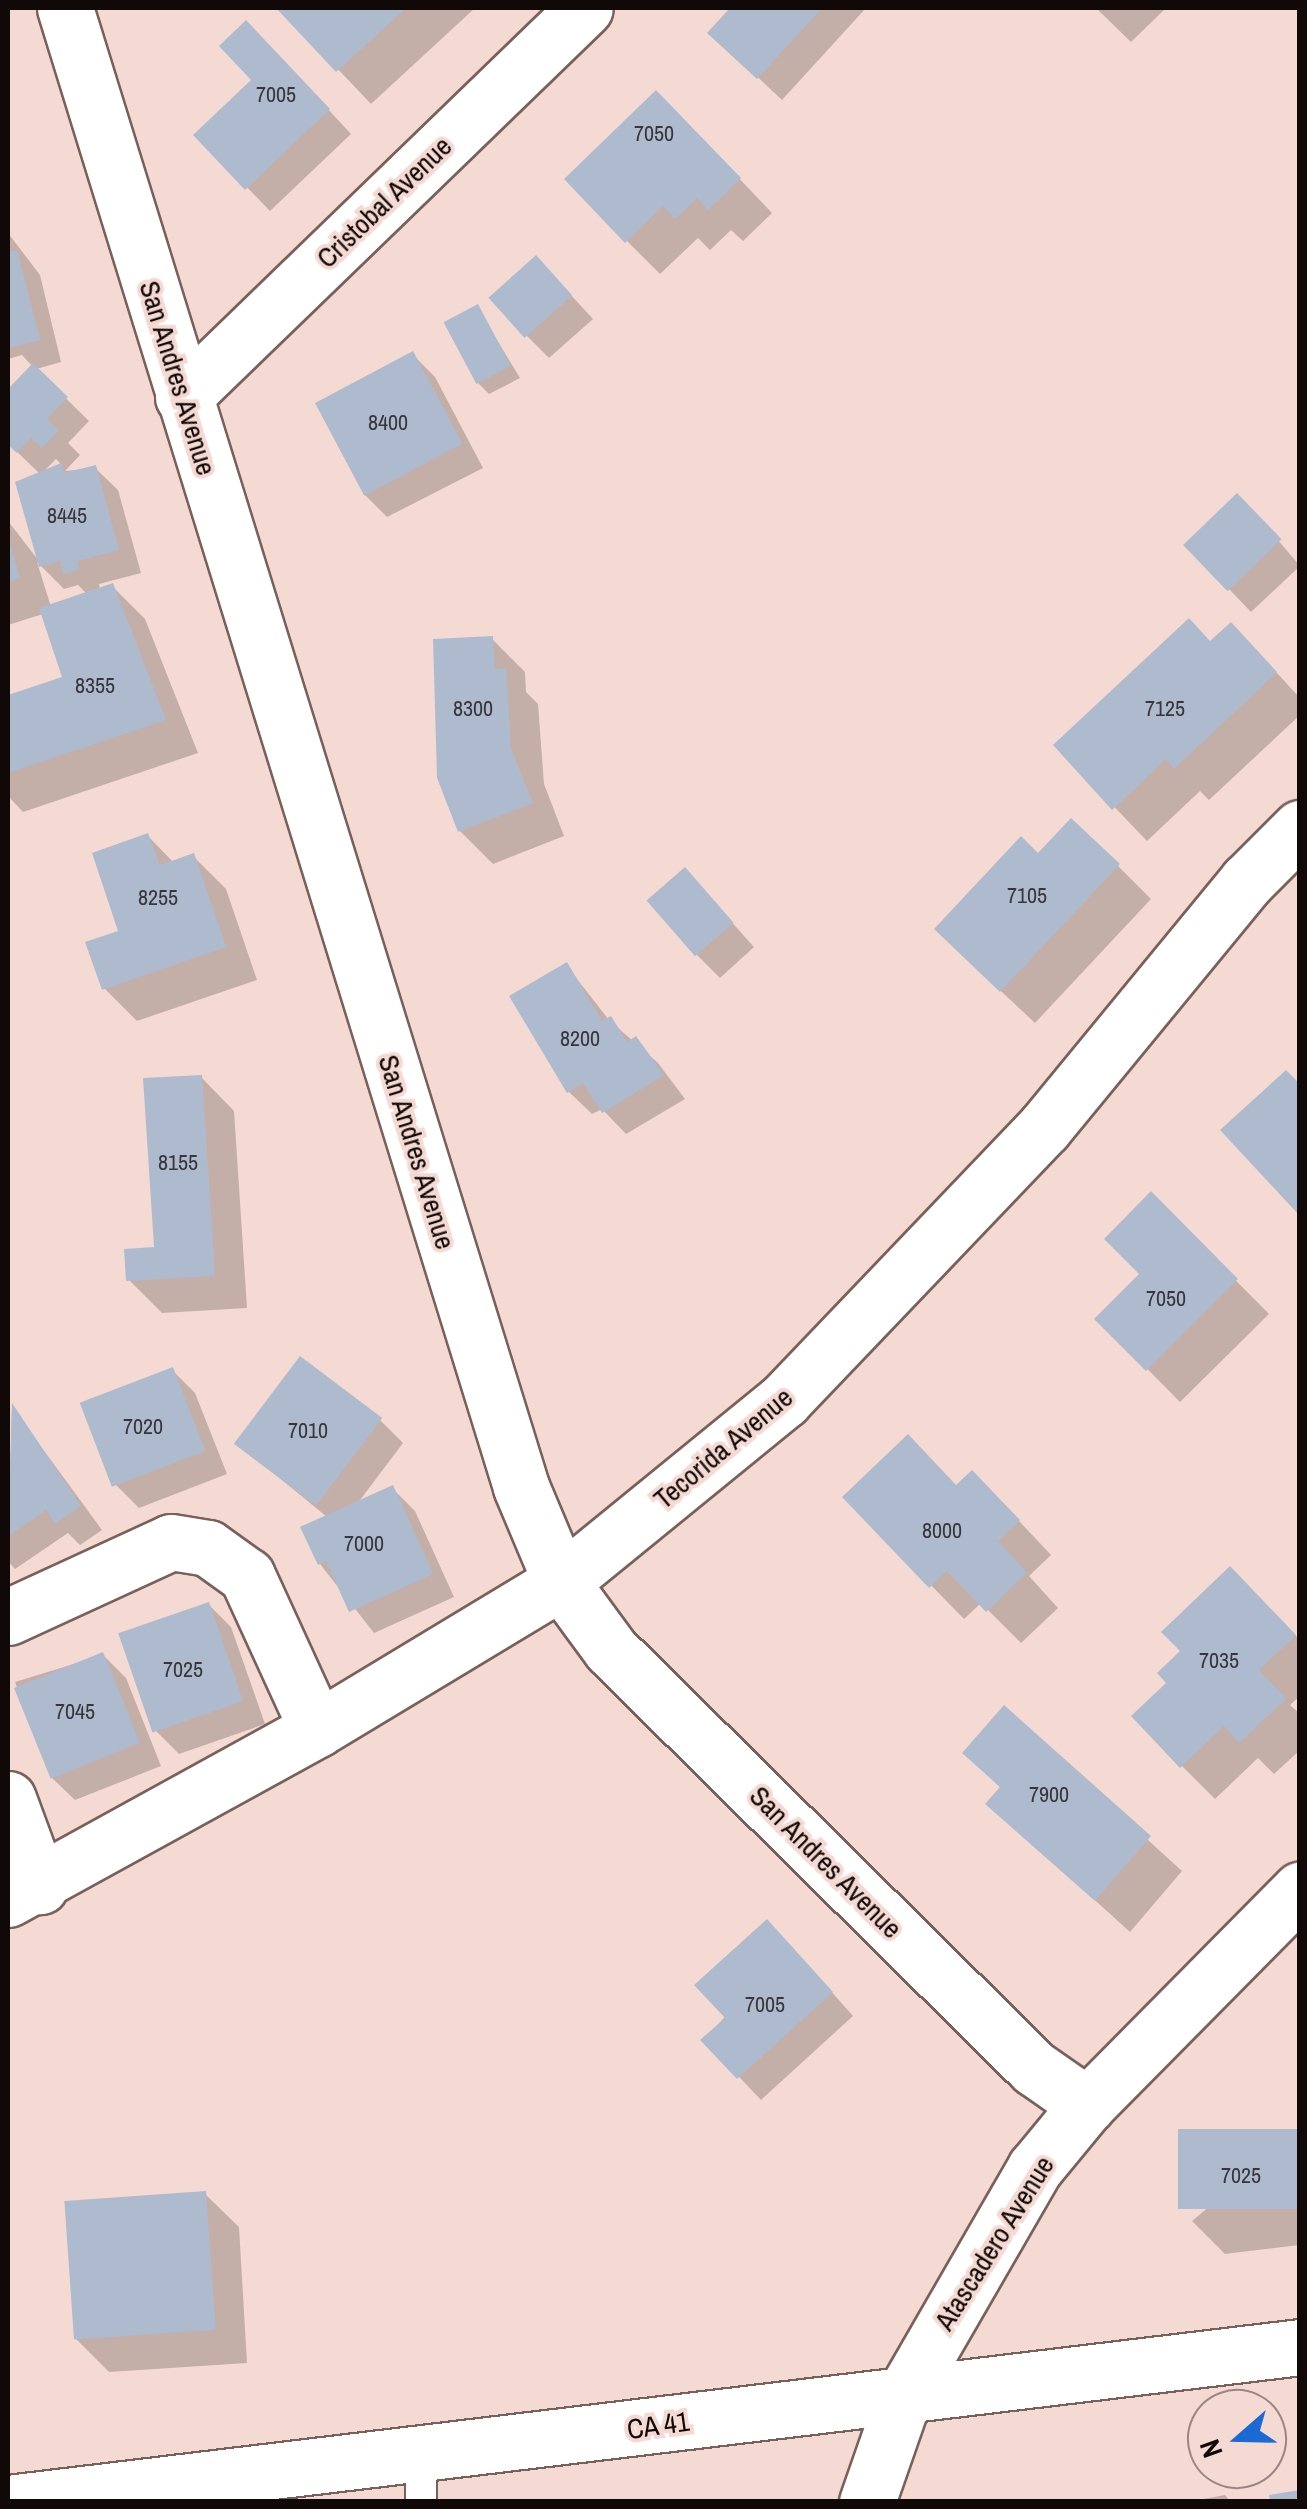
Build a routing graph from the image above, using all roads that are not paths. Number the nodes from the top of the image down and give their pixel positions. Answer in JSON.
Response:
{"nodes":[{"id":1,"x":65,"y":8,"type":"edge"},
{"id":2,"x":585,"y":8,"type":"edge"},
{"id":3,"x":183,"y":398,"type":"junction"},
{"id":4,"x":1300,"y":828,"type":"edge"},
{"id":5,"x":562,"y":1582,"type":"junction"},
{"id":6,"x":8,"y":1616,"type":"edge"},
{"id":7,"x":317,"y":1729,"type":"junction"},
{"id":8,"x":8,"y":1799,"type":"edge"},
{"id":9,"x":1300,"y":1890,"type":"edge"},
{"id":10,"x":24,"y":1893,"type":"edge"},
{"id":11,"x":1088,"y":2105,"type":"junction"},
{"id":12,"x":1300,"y":2347,"type":"edge"},
{"id":13,"x":904,"y":2392,"type":"junction"},
{"id":14,"x":421,"y":2479,"type":"edge"},
{"id":15,"x":36,"y":2500,"type":"edge"},
{"id":16,"x":867,"y":2502,"type":"edge"}],
"edges":[{"from":1,"to":3,"type":"street","name":"San Andres Avenue"},
{"from":2,"to":3,"type":"street","name":"Cristobal Avenue"},
{"from":3,"to":5,"type":"street","name":"San Andres Avenue"},
{"from":4,"to":5,"type":"street","name":"Tecorida Avenue"},
{"from":5,"to":7,"type":"street","name":"Tecorida Avenue"},
{"from":5,"to":11,"type":"street","name":"San Andres Avenue"},
{"from":6,"to":7,"type":"street"},
{"from":7,"to":10,"type":"street","name":"Tecorida Avenue"},
{"from":8,"to":10,"type":"street"},
{"from":9,"to":11,"type":"street","name":"Atascadero Avenue"},
{"from":11,"to":13,"type":"street","name":"Atascadero Avenue"},
{"from":12,"to":13,"type":"street","name":"CA 41","number":"CA 41"},
{"from":13,"to":14,"type":"street","name":"CA 41","number":"CA 41"},
{"from":13,"to":16,"type":"street","name":"Atascadero Avenue"},
{"from":14,"to":15,"type":"street","name":"CA 41","number":"CA 41"}]}
